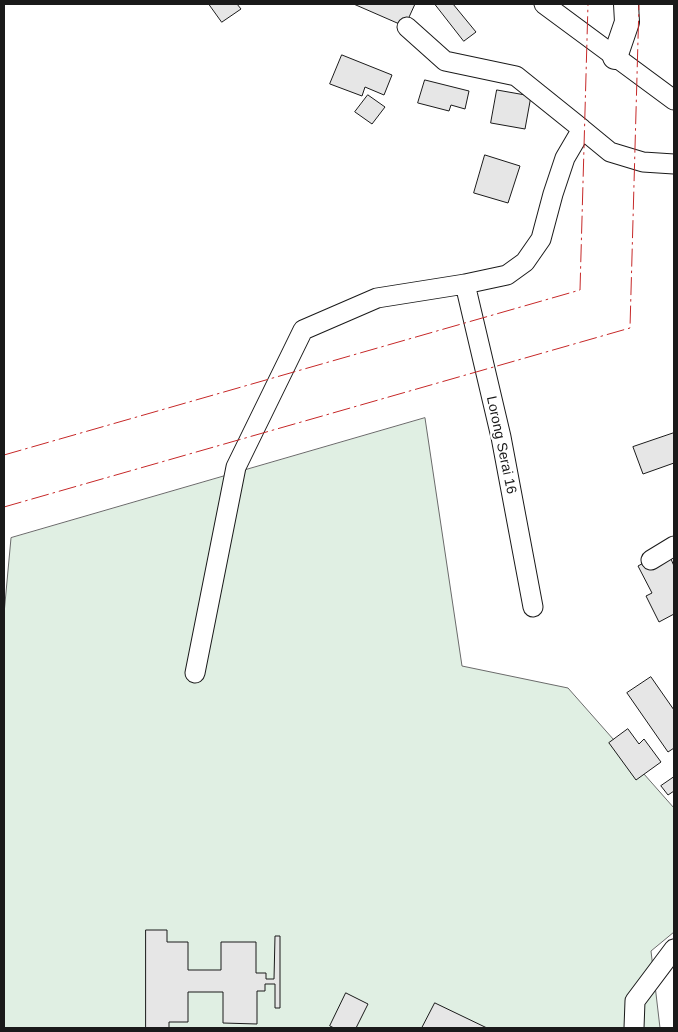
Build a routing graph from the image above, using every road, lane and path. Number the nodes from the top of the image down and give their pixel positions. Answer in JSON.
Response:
{"nodes":[{"id":1,"x":544,"y":4,"type":"edge"},
{"id":2,"x":626,"y":4,"type":"edge"},
{"id":3,"x":407,"y":27,"type":"dead end"},
{"id":4,"x":615,"y":57,"type":"junction"},
{"id":5,"x":674,"y":100,"type":"edge"},
{"id":6,"x":582,"y":129,"type":"junction"},
{"id":7,"x":674,"y":164,"type":"edge"},
{"id":8,"x":465,"y":284,"type":"junction"},
{"id":9,"x":674,"y":546,"type":"edge"},
{"id":10,"x":650,"y":560,"type":"dead end"},
{"id":11,"x":533,"y":607,"type":"dead end"},
{"id":12,"x":195,"y":673,"type":"dead end"},
{"id":13,"x":674,"y":949,"type":"edge"},
{"id":14,"x":634,"y":1028,"type":"edge"}],
"edges":[{"from":1,"to":4,"type":"street"},
{"from":2,"to":4,"type":"main road"},
{"from":3,"to":6,"type":"street"},
{"from":4,"to":5,"type":"street"},
{"from":6,"to":7,"type":"street"},
{"from":6,"to":8,"type":"street"},
{"from":8,"to":11,"type":"street","name":"Lorong Serai 16"},
{"from":8,"to":12,"type":"street"},
{"from":9,"to":10,"type":"street"},
{"from":13,"to":14,"type":"street"}]}
